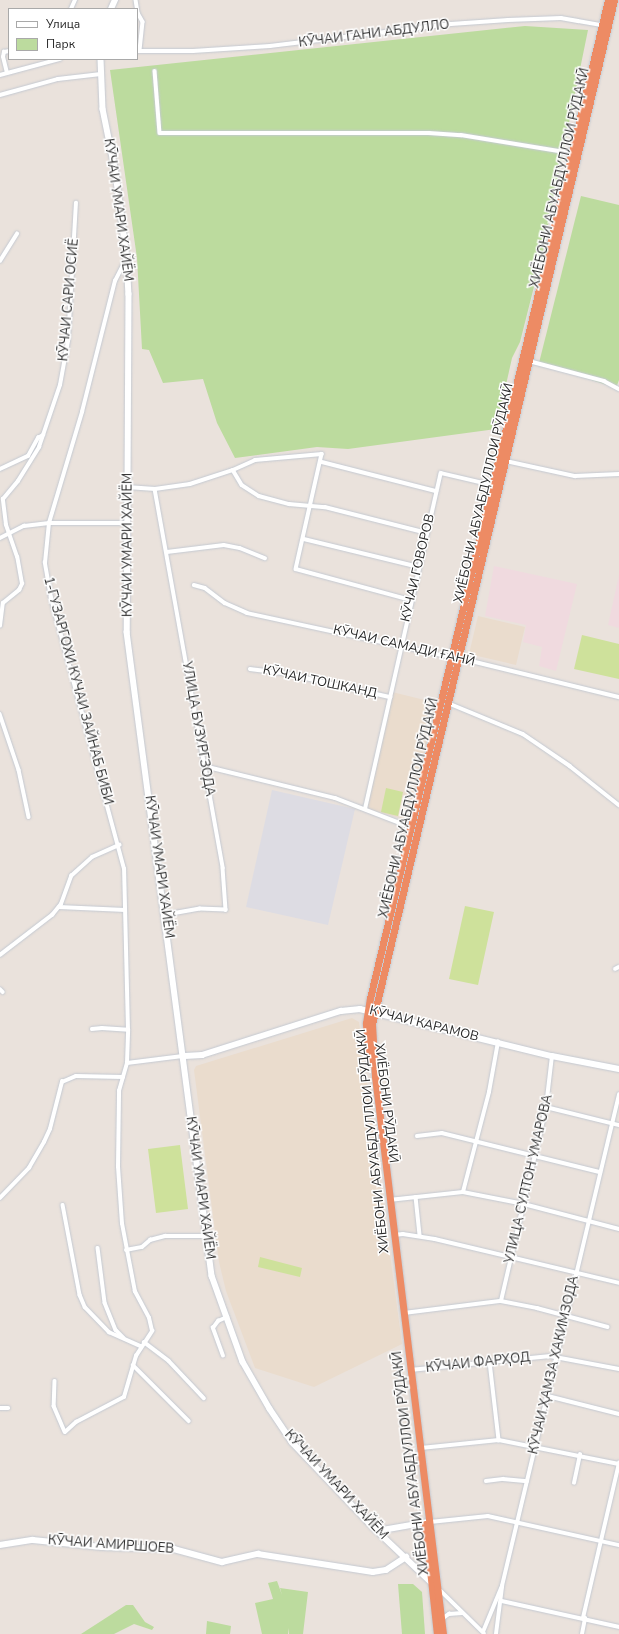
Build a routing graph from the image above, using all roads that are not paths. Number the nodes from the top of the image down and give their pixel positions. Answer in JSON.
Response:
{"nodes":[{"id":1,"x":608,"y":0,"type":"edge"},
{"id":2,"x":614,"y":0,"type":"edge"},
{"id":3,"x":138,"y":13,"type":"edge"},
{"id":4,"x":605,"y":26,"type":"junction"},
{"id":5,"x":8,"y":51,"type":"edge"},
{"id":6,"x":139,"y":51,"type":"edge"},
{"id":7,"x":56,"y":60,"type":"edge"},
{"id":8,"x":101,"y":60,"type":"edge"},
{"id":9,"x":155,"y":71,"type":"dead end"},
{"id":10,"x":7,"y":73,"type":"junction"},
{"id":11,"x":101,"y":74,"type":"junction"},
{"id":12,"x":0,"y":75,"type":"edge"},
{"id":13,"x":0,"y":95,"type":"edge"},
{"id":14,"x":585,"y":110,"type":"junction"},
{"id":15,"x":571,"y":153,"type":"junction"},
{"id":16,"x":565,"y":192,"type":"junction"},
{"id":17,"x":76,"y":203,"type":"dead end"},
{"id":18,"x":17,"y":234,"type":"dead end"},
{"id":19,"x":127,"y":258,"type":"junction"},
{"id":20,"x":0,"y":261,"type":"edge"},
{"id":21,"x":525,"y":360,"type":"junction"},
{"id":22,"x":619,"y":389,"type":"edge"},
{"id":23,"x":43,"y":435,"type":"junction"},
{"id":24,"x":501,"y":459,"type":"junction"},
{"id":25,"x":322,"y":462,"type":"junction"},
{"id":26,"x":0,"y":469,"type":"edge"},
{"id":27,"x":233,"y":470,"type":"junction"},
{"id":28,"x":619,"y":474,"type":"edge"},
{"id":29,"x":492,"y":485,"type":"junction"},
{"id":30,"x":127,"y":487,"type":"junction"},
{"id":31,"x":155,"y":489,"type":"junction"},
{"id":32,"x":436,"y":491,"type":"junction"},
{"id":33,"x":312,"y":505,"type":"junction"},
{"id":34,"x":49,"y":523,"type":"junction"},
{"id":35,"x":127,"y":523,"type":"junction"},
{"id":36,"x":8,"y":532,"type":"junction"},
{"id":37,"x":427,"y":533,"type":"junction"},
{"id":38,"x":0,"y":538,"type":"edge"},
{"id":39,"x":304,"y":539,"type":"junction"},
{"id":40,"x":167,"y":552,"type":"junction"},
{"id":41,"x":265,"y":558,"type":"dead end"},
{"id":42,"x":476,"y":564,"type":"junction"},
{"id":43,"x":419,"y":567,"type":"junction"},
{"id":44,"x":194,"y":585,"type":"dead end"},
{"id":45,"x":411,"y":600,"type":"junction"},
{"id":46,"x":0,"y":626,"type":"edge"},
{"id":47,"x":401,"y":644,"type":"junction"},
{"id":48,"x":454,"y":657,"type":"junction"},
{"id":49,"x":250,"y":668,"type":"dead end"},
{"id":50,"x":390,"y":697,"type":"junction"},
{"id":51,"x":619,"y":697,"type":"edge"},
{"id":52,"x":443,"y":702,"type":"junction"},
{"id":53,"x":0,"y":714,"type":"edge"},
{"id":54,"x":204,"y":766,"type":"junction"},
{"id":55,"x":619,"y":805,"type":"edge"},
{"id":56,"x":365,"y":809,"type":"junction"},
{"id":57,"x":29,"y":817,"type":"dead end"},
{"id":58,"x":410,"y":827,"type":"junction"},
{"id":59,"x":410,"y":840,"type":"junction"},
{"id":60,"x":119,"y":845,"type":"junction"},
{"id":61,"x":59,"y":908,"type":"junction"},
{"id":62,"x":125,"y":910,"type":"junction"},
{"id":63,"x":166,"y":915,"type":"junction"},
{"id":64,"x":0,"y":955,"type":"edge"},
{"id":65,"x":619,"y":967,"type":"edge"},
{"id":66,"x":615,"y":970,"type":"dead end"},
{"id":67,"x":371,"y":1010,"type":"junction"},
{"id":68,"x":92,"y":1030,"type":"dead end"},
{"id":69,"x":128,"y":1030,"type":"junction"},
{"id":70,"x":498,"y":1042,"type":"junction"},
{"id":71,"x":185,"y":1056,"type":"junction"},
{"id":72,"x":552,"y":1056,"type":"junction"},
{"id":73,"x":127,"y":1063,"type":"junction"},
{"id":74,"x":619,"y":1069,"type":"edge"},
{"id":75,"x":123,"y":1076,"type":"junction"},
{"id":76,"x":619,"y":1095,"type":"edge"},
{"id":77,"x":546,"y":1107,"type":"junction"},
{"id":78,"x":612,"y":1123,"type":"junction"},
{"id":79,"x":619,"y":1125,"type":"edge"},
{"id":80,"x":417,"y":1136,"type":"dead end"},
{"id":81,"x":476,"y":1141,"type":"junction"},
{"id":82,"x":535,"y":1156,"type":"junction"},
{"id":83,"x":600,"y":1172,"type":"junction"},
{"id":84,"x":463,"y":1192,"type":"junction"},
{"id":85,"x":416,"y":1197,"type":"junction"},
{"id":86,"x":0,"y":1198,"type":"edge"},
{"id":87,"x":389,"y":1200,"type":"junction"},
{"id":88,"x":524,"y":1204,"type":"junction"},
{"id":89,"x":63,"y":1205,"type":"dead end"},
{"id":90,"x":588,"y":1221,"type":"junction"},
{"id":91,"x":619,"y":1229,"type":"edge"},
{"id":92,"x":393,"y":1235,"type":"junction"},
{"id":93,"x":207,"y":1236,"type":"junction"},
{"id":94,"x":420,"y":1236,"type":"junction"},
{"id":95,"x":98,"y":1248,"type":"dead end"},
{"id":96,"x":126,"y":1250,"type":"junction"},
{"id":97,"x":512,"y":1257,"type":"junction"},
{"id":98,"x":576,"y":1273,"type":"junction"},
{"id":99,"x":619,"y":1283,"type":"edge"},
{"id":100,"x":502,"y":1301,"type":"junction"},
{"id":101,"x":403,"y":1313,"type":"junction"},
{"id":102,"x":566,"y":1315,"type":"junction"},
{"id":103,"x":227,"y":1317,"type":"junction"},
{"id":104,"x":608,"y":1327,"type":"dead end"},
{"id":105,"x":126,"y":1340,"type":"junction"},
{"id":106,"x":144,"y":1342,"type":"junction"},
{"id":107,"x":140,"y":1346,"type":"junction"},
{"id":108,"x":223,"y":1356,"type":"dead end"},
{"id":109,"x":557,"y":1356,"type":"junction"},
{"id":110,"x":490,"y":1362,"type":"junction"},
{"id":111,"x":133,"y":1365,"type":"junction"},
{"id":112,"x":619,"y":1369,"type":"edge"},
{"id":113,"x":410,"y":1370,"type":"junction"},
{"id":114,"x":55,"y":1381,"type":"dead end"},
{"id":115,"x":548,"y":1396,"type":"junction"},
{"id":116,"x":204,"y":1398,"type":"dead end"},
{"id":117,"x":413,"y":1398,"type":"junction"},
{"id":118,"x":0,"y":1408,"type":"edge"},
{"id":119,"x":8,"y":1408,"type":"dead end"},
{"id":120,"x":619,"y":1414,"type":"edge"},
{"id":121,"x":189,"y":1421,"type":"dead end"},
{"id":122,"x":498,"y":1440,"type":"junction"},
{"id":123,"x":535,"y":1446,"type":"junction"},
{"id":124,"x":421,"y":1448,"type":"junction"},
{"id":125,"x":580,"y":1456,"type":"junction"},
{"id":126,"x":619,"y":1464,"type":"edge"},
{"id":127,"x":527,"y":1481,"type":"junction"},
{"id":128,"x":486,"y":1482,"type":"dead end"},
{"id":129,"x":574,"y":1483,"type":"dead end"},
{"id":130,"x":428,"y":1522,"type":"junction"},
{"id":131,"x":517,"y":1522,"type":"junction"},
{"id":132,"x":378,"y":1530,"type":"junction"},
{"id":133,"x":601,"y":1541,"type":"junction"},
{"id":134,"x":0,"y":1545,"type":"edge"},
{"id":135,"x":619,"y":1545,"type":"edge"},
{"id":136,"x":406,"y":1557,"type":"junction"},
{"id":137,"x":432,"y":1583,"type":"junction"},
{"id":138,"x":502,"y":1586,"type":"junction"},
{"id":139,"x":438,"y":1589,"type":"junction"},
{"id":140,"x":502,"y":1601,"type":"junction"},
{"id":141,"x":462,"y":1613,"type":"junction"},
{"id":142,"x":584,"y":1618,"type":"junction"},
{"id":143,"x":442,"y":1619,"type":"junction"},
{"id":144,"x":619,"y":1627,"type":"edge"},
{"id":145,"x":484,"y":1633,"type":"edge"},
{"id":146,"x":437,"y":1634,"type":"edge"},
{"id":147,"x":443,"y":1634,"type":"edge"},
{"id":148,"x":496,"y":1634,"type":"edge"},
{"id":149,"x":582,"y":1634,"type":"edge"}],
"edges":[{"from":1,"to":4,"type":"highway"},
{"from":2,"to":4,"type":"highway"},
{"from":3,"to":6,"type":"street"},
{"from":4,"to":6,"type":"street","name":"КӮЧАИ ГАНИ АБДУЛЛО"},
{"from":4,"to":14,"type":"highway"},
{"from":5,"to":10,"type":"street"},
{"from":7,"to":10,"type":"street"},
{"from":8,"to":11,"type":"main road","name":"КӮЧАИ УМАРИ ХАЙЁМ"},
{"from":9,"to":15,"type":"street"},
{"from":10,"to":12,"type":"street"},
{"from":11,"to":13,"type":"street"},
{"from":11,"to":19,"type":"main road","name":"КӮЧАИ УМАРИ ХАЙЁМ"},
{"from":14,"to":15,"type":"highway"},
{"from":14,"to":16,"type":"highway","name":"ХИЁБОНИ АБУАБДУЛЛОИ РӮДАКӢ"},
{"from":15,"to":16,"type":"highway"},
{"from":16,"to":21,"type":"highway"},
{"from":17,"to":23,"type":"street","name":"КӮЧАИ САРИ ОСИЁ"},
{"from":18,"to":20,"type":"street"},
{"from":19,"to":30,"type":"main road","name":"КӮЧАИ УМАРИ ХАЙЁМ"},
{"from":19,"to":34,"type":"street","name":"1-ГУЗАРГОХИ КУЧАИ ЗАЙНАБ БИБИ"},
{"from":21,"to":22,"type":"street"},
{"from":21,"to":24,"type":"highway"},
{"from":23,"to":26,"type":"street"},
{"from":23,"to":36,"type":"street","name":"КӮЧАИ САРИ ОСИЁ"},
{"from":24,"to":28,"type":"street"},
{"from":24,"to":29,"type":"highway"},
{"from":24,"to":42,"type":"highway","name":"ХИЁБОНИ АБУАБДУЛЛОИ РӮДАКӢ"},
{"from":25,"to":27,"type":"street"},
{"from":25,"to":32,"type":"street"},
{"from":25,"to":33,"type":"street"},
{"from":27,"to":31,"type":"street"},
{"from":27,"to":33,"type":"street"},
{"from":29,"to":32,"type":"street","name":"КӮЧАИ ГОВОРОВ"},
{"from":29,"to":42,"type":"highway"},
{"from":30,"to":31,"type":"street"},
{"from":30,"to":35,"type":"main road","name":"КӮЧАИ УМАРИ ХАЙЁМ"},
{"from":31,"to":40,"type":"street","name":"УЛИЦА БУЗУРГЗОДА"},
{"from":32,"to":37,"type":"street","name":"КӮЧАИ ГОВОРОВ"},
{"from":33,"to":37,"type":"street"},
{"from":33,"to":39,"type":"street"},
{"from":34,"to":35,"type":"street"},
{"from":34,"to":36,"type":"street"},
{"from":34,"to":60,"type":"street","name":"1-ГУЗАРГОХИ КУЧАИ ЗАЙНАБ БИБИ"},
{"from":35,"to":63,"type":"main road","name":"КӮЧАИ УМАРИ ХАЙЁМ"},
{"from":36,"to":38,"type":"street"},
{"from":36,"to":46,"type":"street","name":"КӮЧАИ САРИ ОСИЁ"},
{"from":37,"to":43,"type":"street","name":"КӮЧАИ ГОВОРОВ"},
{"from":39,"to":43,"type":"street"},
{"from":39,"to":45,"type":"street"},
{"from":40,"to":41,"type":"street"},
{"from":40,"to":54,"type":"street","name":"УЛИЦА БУЗУРГЗОДА"},
{"from":42,"to":48,"type":"highway","name":"ХИЁБОНИ АБУАБДУЛЛОИ РӮДАКӢ"},
{"from":43,"to":45,"type":"street","name":"КӮЧАИ ГОВОРОВ"},
{"from":44,"to":47,"type":"street","name":"КӮЧАИ САМАДИ ҒАНӢ"},
{"from":45,"to":47,"type":"street","name":"КӮЧАИ ГОВОРОВ"},
{"from":47,"to":48,"type":"street","name":"КӮЧАИ САМАДИ ҒАНӢ"},
{"from":47,"to":50,"type":"street","name":"КӮЧАИ ГОВОРОВ"},
{"from":48,"to":51,"type":"street","name":"КӮЧАИ САМАДИ ҒАНӢ"},
{"from":48,"to":52,"type":"highway","name":"ХИЁБОНИ АБУАБДУЛЛОИ РӮДАКӢ"},
{"from":49,"to":50,"type":"street","name":"КӮЧАИ ТОШКАНД"},
{"from":50,"to":56,"type":"street","name":"КӮЧАИ ГОВОРОВ"},
{"from":52,"to":55,"type":"street"},
{"from":52,"to":58,"type":"highway"},
{"from":52,"to":59,"type":"highway","name":"ХИЁБОНИ АБУАБДУЛЛОИ РӮДАКӢ"},
{"from":53,"to":57,"type":"street"},
{"from":54,"to":56,"type":"street"},
{"from":54,"to":63,"type":"street","name":"УЛИЦА БУЗУРГЗОДА"},
{"from":56,"to":58,"type":"street"},
{"from":58,"to":59,"type":"highway"},
{"from":59,"to":67,"type":"highway","name":"ХИЁБОНИ АБУАБДУЛЛОИ РӮДАКӢ"},
{"from":60,"to":61,"type":"street"},
{"from":60,"to":62,"type":"street","name":"1-ГУЗАРГОХИ КУЧАИ ЗАЙНАБ БИБИ"},
{"from":61,"to":62,"type":"street"},
{"from":61,"to":64,"type":"street"},
{"from":62,"to":69,"type":"street","name":"1-ГУЗАРГОХИ КУЧАИ ЗАЙНАБ БИБИ"},
{"from":63,"to":71,"type":"main road","name":"КӮЧАИ УМАРИ ХАЙЁМ"},
{"from":65,"to":66,"type":"street"},
{"from":67,"to":70,"type":"main road","name":"КӮЧАИ КАРАМОВ"},
{"from":67,"to":71,"type":"main road","name":"КӮЧАИ КАРАМОВ"},
{"from":67,"to":87,"type":"highway","name":"ХИЁБОНИ АБУАБДУЛЛОИ РӮДАКӢ"},
{"from":68,"to":69,"type":"street"},
{"from":69,"to":73,"type":"street","name":"1-ГУЗАРГОХИ КУЧАИ ЗАЙНАБ БИБИ"},
{"from":70,"to":72,"type":"main road","name":"КӮЧАИ КАРАМОВ"},
{"from":70,"to":81,"type":"street"},
{"from":71,"to":73,"type":"street"},
{"from":71,"to":93,"type":"main road","name":"КӮЧАИ УМАРИ ХАЙЁМ"},
{"from":72,"to":74,"type":"main road","name":"КӮЧАИ КАРАМОВ"},
{"from":72,"to":77,"type":"street","name":"УЛИЦА СУЛТОН УМАРОВА"},
{"from":73,"to":75,"type":"street","name":"1-ГУЗАРГОХИ КУЧАИ ЗАЙНАБ БИБИ"},
{"from":75,"to":86,"type":"street"},
{"from":75,"to":96,"type":"street","name":"1-ГУЗАРГОХИ КУЧАИ ЗАЙНАБ БИБИ"},
{"from":76,"to":78,"type":"street","name":"КӮЧАИ ҲАМЗА ХАКИМЗОДА"},
{"from":77,"to":78,"type":"street"},
{"from":77,"to":82,"type":"street","name":"УЛИЦА СУЛТОН УМАРОВА"},
{"from":78,"to":79,"type":"street"},
{"from":78,"to":83,"type":"street","name":"КӮЧАИ ҲАМЗА ХАКИМЗОДА"},
{"from":80,"to":81,"type":"street"},
{"from":81,"to":82,"type":"street"},
{"from":81,"to":84,"type":"street"},
{"from":82,"to":83,"type":"street"},
{"from":82,"to":88,"type":"street","name":"УЛИЦА СУЛТОН УМАРОВА"},
{"from":83,"to":90,"type":"street","name":"КӮЧАИ ҲАМЗА ХАКИМЗОДА"},
{"from":84,"to":85,"type":"street"},
{"from":84,"to":88,"type":"street"},
{"from":85,"to":87,"type":"street"},
{"from":85,"to":94,"type":"street"},
{"from":87,"to":92,"type":"highway","name":"ХИЁБОНИ АБУАБДУЛЛОИ РӮДАКӢ"},
{"from":88,"to":90,"type":"street"},
{"from":88,"to":97,"type":"street","name":"УЛИЦА СУЛТОН УМАРОВА"},
{"from":89,"to":105,"type":"street"},
{"from":90,"to":91,"type":"street"},
{"from":90,"to":98,"type":"street","name":"КӮЧАИ ҲАМЗА ХАКИМЗОДА"},
{"from":92,"to":94,"type":"street"},
{"from":92,"to":101,"type":"highway","name":"ХИЁБОНИ АБУАБДУЛЛОИ РӮДАКӢ"},
{"from":93,"to":96,"type":"street"},
{"from":93,"to":103,"type":"main road","name":"КӮЧАИ УМАРИ ХАЙЁМ"},
{"from":94,"to":97,"type":"street"},
{"from":95,"to":105,"type":"street"},
{"from":96,"to":106,"type":"street","name":"1-ГУЗАРГОХИ КУЧАИ ЗАЙНАБ БИБИ"},
{"from":97,"to":98,"type":"street"},
{"from":97,"to":100,"type":"street","name":"УЛИЦА СУЛТОН УМАРОВА"},
{"from":98,"to":99,"type":"street"},
{"from":98,"to":102,"type":"street","name":"КӮЧАИ ҲАМЗА ХАКИМЗОДА"},
{"from":100,"to":101,"type":"street"},
{"from":100,"to":102,"type":"street"},
{"from":101,"to":113,"type":"highway","name":"ХИЁБОНИ АБУАБДУЛЛОИ РӮДАКӢ"},
{"from":102,"to":104,"type":"street"},
{"from":102,"to":109,"type":"street","name":"КӮЧАИ ҲАМЗА ХАКИМЗОДА"},
{"from":103,"to":108,"type":"street"},
{"from":103,"to":132,"type":"main road","name":"КӮЧАИ УМАРИ ХАЙЁМ"},
{"from":105,"to":107,"type":"street"},
{"from":106,"to":107,"type":"street"},
{"from":106,"to":116,"type":"street"},
{"from":107,"to":111,"type":"street"},
{"from":109,"to":110,"type":"street","name":"КӮЧАИ ФАРҲОД"},
{"from":109,"to":112,"type":"street","name":"КӮЧАИ ФАРҲОД"},
{"from":109,"to":115,"type":"street","name":"КӮЧАИ ҲАМЗА ХАКИМЗОДА"},
{"from":110,"to":113,"type":"street","name":"КӮЧАИ ФАРҲОД"},
{"from":110,"to":122,"type":"street"},
{"from":111,"to":114,"type":"street"},
{"from":111,"to":121,"type":"street"},
{"from":113,"to":117,"type":"highway","name":"ХИЁБОНИ АБУАБДУЛЛОИ РӮДАКӢ"},
{"from":115,"to":120,"type":"street"},
{"from":115,"to":123,"type":"street","name":"КӮЧАИ ҲАМЗА ХАКИМЗОДА"},
{"from":117,"to":124,"type":"highway","name":"ХИЁБОНИ АБУАБДУЛЛОИ РӮДАКӢ"},
{"from":117,"to":130,"type":"highway"},
{"from":118,"to":119,"type":"street"},
{"from":122,"to":123,"type":"street"},
{"from":122,"to":124,"type":"street"},
{"from":123,"to":125,"type":"street"},
{"from":123,"to":127,"type":"street","name":"КӮЧАИ ҲАМЗА ХАКИМЗОДА"},
{"from":124,"to":130,"type":"highway","name":"ХИЁБОНИ АБУАБДУЛЛОИ РӮДАКӢ"},
{"from":125,"to":126,"type":"street"},
{"from":125,"to":129,"type":"street"},
{"from":126,"to":133,"type":"street"},
{"from":127,"to":128,"type":"street"},
{"from":127,"to":131,"type":"street","name":"КӮЧАИ ҲАМЗА ХАКИМЗОДА"},
{"from":130,"to":131,"type":"street"},
{"from":130,"to":132,"type":"main road"},
{"from":130,"to":137,"type":"highway"},
{"from":130,"to":139,"type":"highway","name":"ХИЁБОНИ АБУАБДУЛЛОИ РӮДАКӢ"},
{"from":131,"to":133,"type":"street"},
{"from":131,"to":138,"type":"street","name":"КӮЧАИ ҲАМЗА ХАКИМЗОДА"},
{"from":132,"to":136,"type":"main road","name":"КӮЧАИ УМАРИ ХАЙЁМ"},
{"from":133,"to":135,"type":"street"},
{"from":133,"to":142,"type":"street"},
{"from":134,"to":136,"type":"main road","name":"КӮЧАИ АМИРШОЕВ"},
{"from":136,"to":137,"type":"main road","name":"КӮЧАИ УМАРИ ХАЙЁМ"},
{"from":137,"to":139,"type":"main road","name":"КӮЧАИ УМАРИ ХАЙЁМ"},
{"from":137,"to":146,"type":"highway"},
{"from":138,"to":140,"type":"street"},
{"from":138,"to":145,"type":"street","name":"КӮЧАИ ҲАМЗА ХАКИМЗОДА"},
{"from":139,"to":141,"type":"street"},
{"from":139,"to":143,"type":"highway","name":"ХИЁБОНИ АБУАБДУЛЛОИ РӮДАКӢ"},
{"from":140,"to":142,"type":"street"},
{"from":140,"to":148,"type":"street"},
{"from":141,"to":143,"type":"street"},
{"from":141,"to":145,"type":"street"},
{"from":142,"to":144,"type":"street"},
{"from":142,"to":149,"type":"street"},
{"from":143,"to":147,"type":"highway","name":"ХИЁБОНИ АБУАБДУЛЛОИ РӮДАКӢ"}]}
